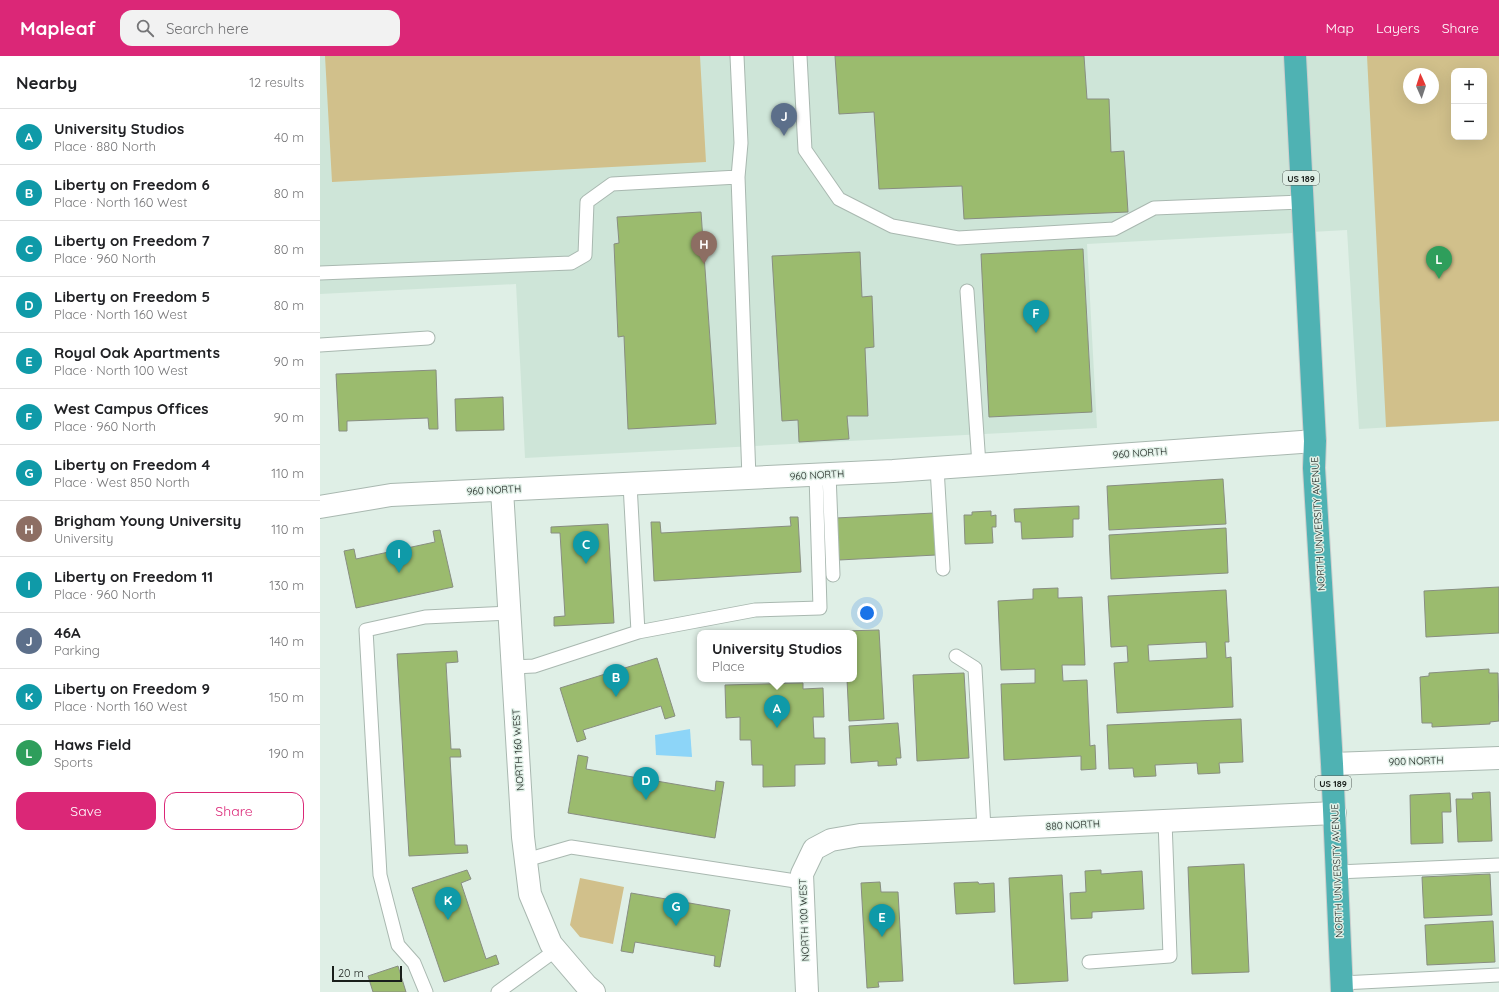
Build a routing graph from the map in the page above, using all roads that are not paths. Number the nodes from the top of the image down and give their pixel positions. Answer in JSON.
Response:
{"nodes":[{"id":1,"x":737,"y":56,"type":"edge"},
{"id":2,"x":800,"y":56,"type":"edge"},
{"id":3,"x":1295,"y":56,"type":"edge"},
{"id":4,"x":738,"y":177,"type":"junction"},
{"id":5,"x":1302,"y":202,"type":"junction"},
{"id":6,"x":320,"y":273,"type":"edge"},
{"id":7,"x":967,"y":291,"type":"dead end"},
{"id":8,"x":428,"y":338,"type":"dead end"},
{"id":9,"x":320,"y":345,"type":"edge"},
{"id":10,"x":1315,"y":441,"type":"junction"},
{"id":11,"x":978,"y":465,"type":"junction"},
{"id":12,"x":937,"y":468,"type":"junction"},
{"id":13,"x":822,"y":474,"type":"junction"},
{"id":14,"x":749,"y":478,"type":"junction"},
{"id":15,"x":630,"y":484,"type":"junction"},
{"id":16,"x":502,"y":490,"type":"junction"},
{"id":17,"x":320,"y":506,"type":"edge"},
{"id":18,"x":943,"y":569,"type":"dead end"},
{"id":19,"x":833,"y":575,"type":"dead end"},
{"id":20,"x":510,"y":613,"type":"junction"},
{"id":21,"x":638,"y":632,"type":"junction"},
{"id":22,"x":956,"y":656,"type":"dead end"},
{"id":23,"x":513,"y":667,"type":"junction"},
{"id":24,"x":1499,"y":758,"type":"edge"},
{"id":25,"x":1332,"y":764,"type":"junction"},
{"id":26,"x":1335,"y":813,"type":"junction"},
{"id":27,"x":1164,"y":821,"type":"junction"},
{"id":28,"x":984,"y":829,"type":"junction"},
{"id":29,"x":814,"y":849,"type":"joint"},
{"id":30,"x":526,"y":860,"type":"junction"},
{"id":31,"x":1499,"y":865,"type":"edge"},
{"id":32,"x":1338,"y":872,"type":"junction"},
{"id":33,"x":802,"y":882,"type":"junction"},
{"id":34,"x":556,"y":950,"type":"junction"},
{"id":35,"x":1089,"y":962,"type":"dead end"},
{"id":36,"x":1499,"y":975,"type":"edge"},
{"id":37,"x":1342,"y":988,"type":"edge"},
{"id":38,"x":593,"y":991,"type":"edge"},
{"id":39,"x":426,"y":992,"type":"edge"},
{"id":40,"x":498,"y":992,"type":"edge"},
{"id":41,"x":807,"y":992,"type":"edge"}],
"edges":[{"from":1,"to":4,"type":"lane"},
{"from":2,"to":5,"type":"lane"},
{"from":3,"to":5,"type":"highway","name":"NORTH UNIVERSITY AVENUE","number":"US 189"},
{"from":4,"to":6,"type":"lane"},
{"from":4,"to":14,"type":"lane"},
{"from":5,"to":10,"type":"highway","name":"NORTH UNIVERSITY AVENUE","number":"US 189"},
{"from":7,"to":11,"type":"lane"},
{"from":8,"to":9,"type":"lane"},
{"from":10,"to":11,"type":"street","name":"960 NORTH"},
{"from":10,"to":25,"type":"highway","name":"NORTH UNIVERSITY AVENUE","number":"US 189"},
{"from":11,"to":12,"type":"street","name":"960 NORTH"},
{"from":12,"to":13,"type":"street","name":"960 NORTH"},
{"from":12,"to":18,"type":"lane"},
{"from":13,"to":14,"type":"street","name":"960 NORTH"},
{"from":13,"to":19,"type":"lane"},
{"from":13,"to":21,"type":"lane"},
{"from":14,"to":15,"type":"street","name":"960 NORTH"},
{"from":15,"to":16,"type":"street","name":"960 NORTH"},
{"from":15,"to":21,"type":"lane"},
{"from":16,"to":17,"type":"street","name":"960 NORTH"},
{"from":16,"to":20,"type":"street","name":"NORTH 160 WEST"},
{"from":20,"to":23,"type":"street","name":"NORTH 160 WEST"},
{"from":20,"to":39,"type":"lane"},
{"from":21,"to":23,"type":"lane"},
{"from":22,"to":28,"type":"lane"},
{"from":23,"to":30,"type":"street","name":"NORTH 160 WEST"},
{"from":24,"to":25,"type":"street","name":"900 NORTH"},
{"from":25,"to":26,"type":"highway","name":"NORTH UNIVERSITY AVENUE","number":"US 189"},
{"from":26,"to":27,"type":"street","name":"880 NORTH"},
{"from":26,"to":32,"type":"highway","name":"NORTH UNIVERSITY AVENUE","number":"US 189"},
{"from":27,"to":28,"type":"street","name":"880 NORTH"},
{"from":27,"to":35,"type":"lane"},
{"from":28,"to":29,"type":"street","name":"880 NORTH"},
{"from":29,"to":33,"type":"street","name":"NORTH 100 WEST"},
{"from":30,"to":33,"type":"lane"},
{"from":30,"to":34,"type":"street","name":"NORTH 160 WEST"},
{"from":31,"to":32,"type":"lane"},
{"from":32,"to":37,"type":"highway","name":"NORTH UNIVERSITY AVENUE","number":"US 189"},
{"from":33,"to":41,"type":"street","name":"NORTH 100 WEST"},
{"from":34,"to":38,"type":"street","name":"NORTH 160 WEST"},
{"from":34,"to":40,"type":"lane"},
{"from":36,"to":37,"type":"lane"}]}
